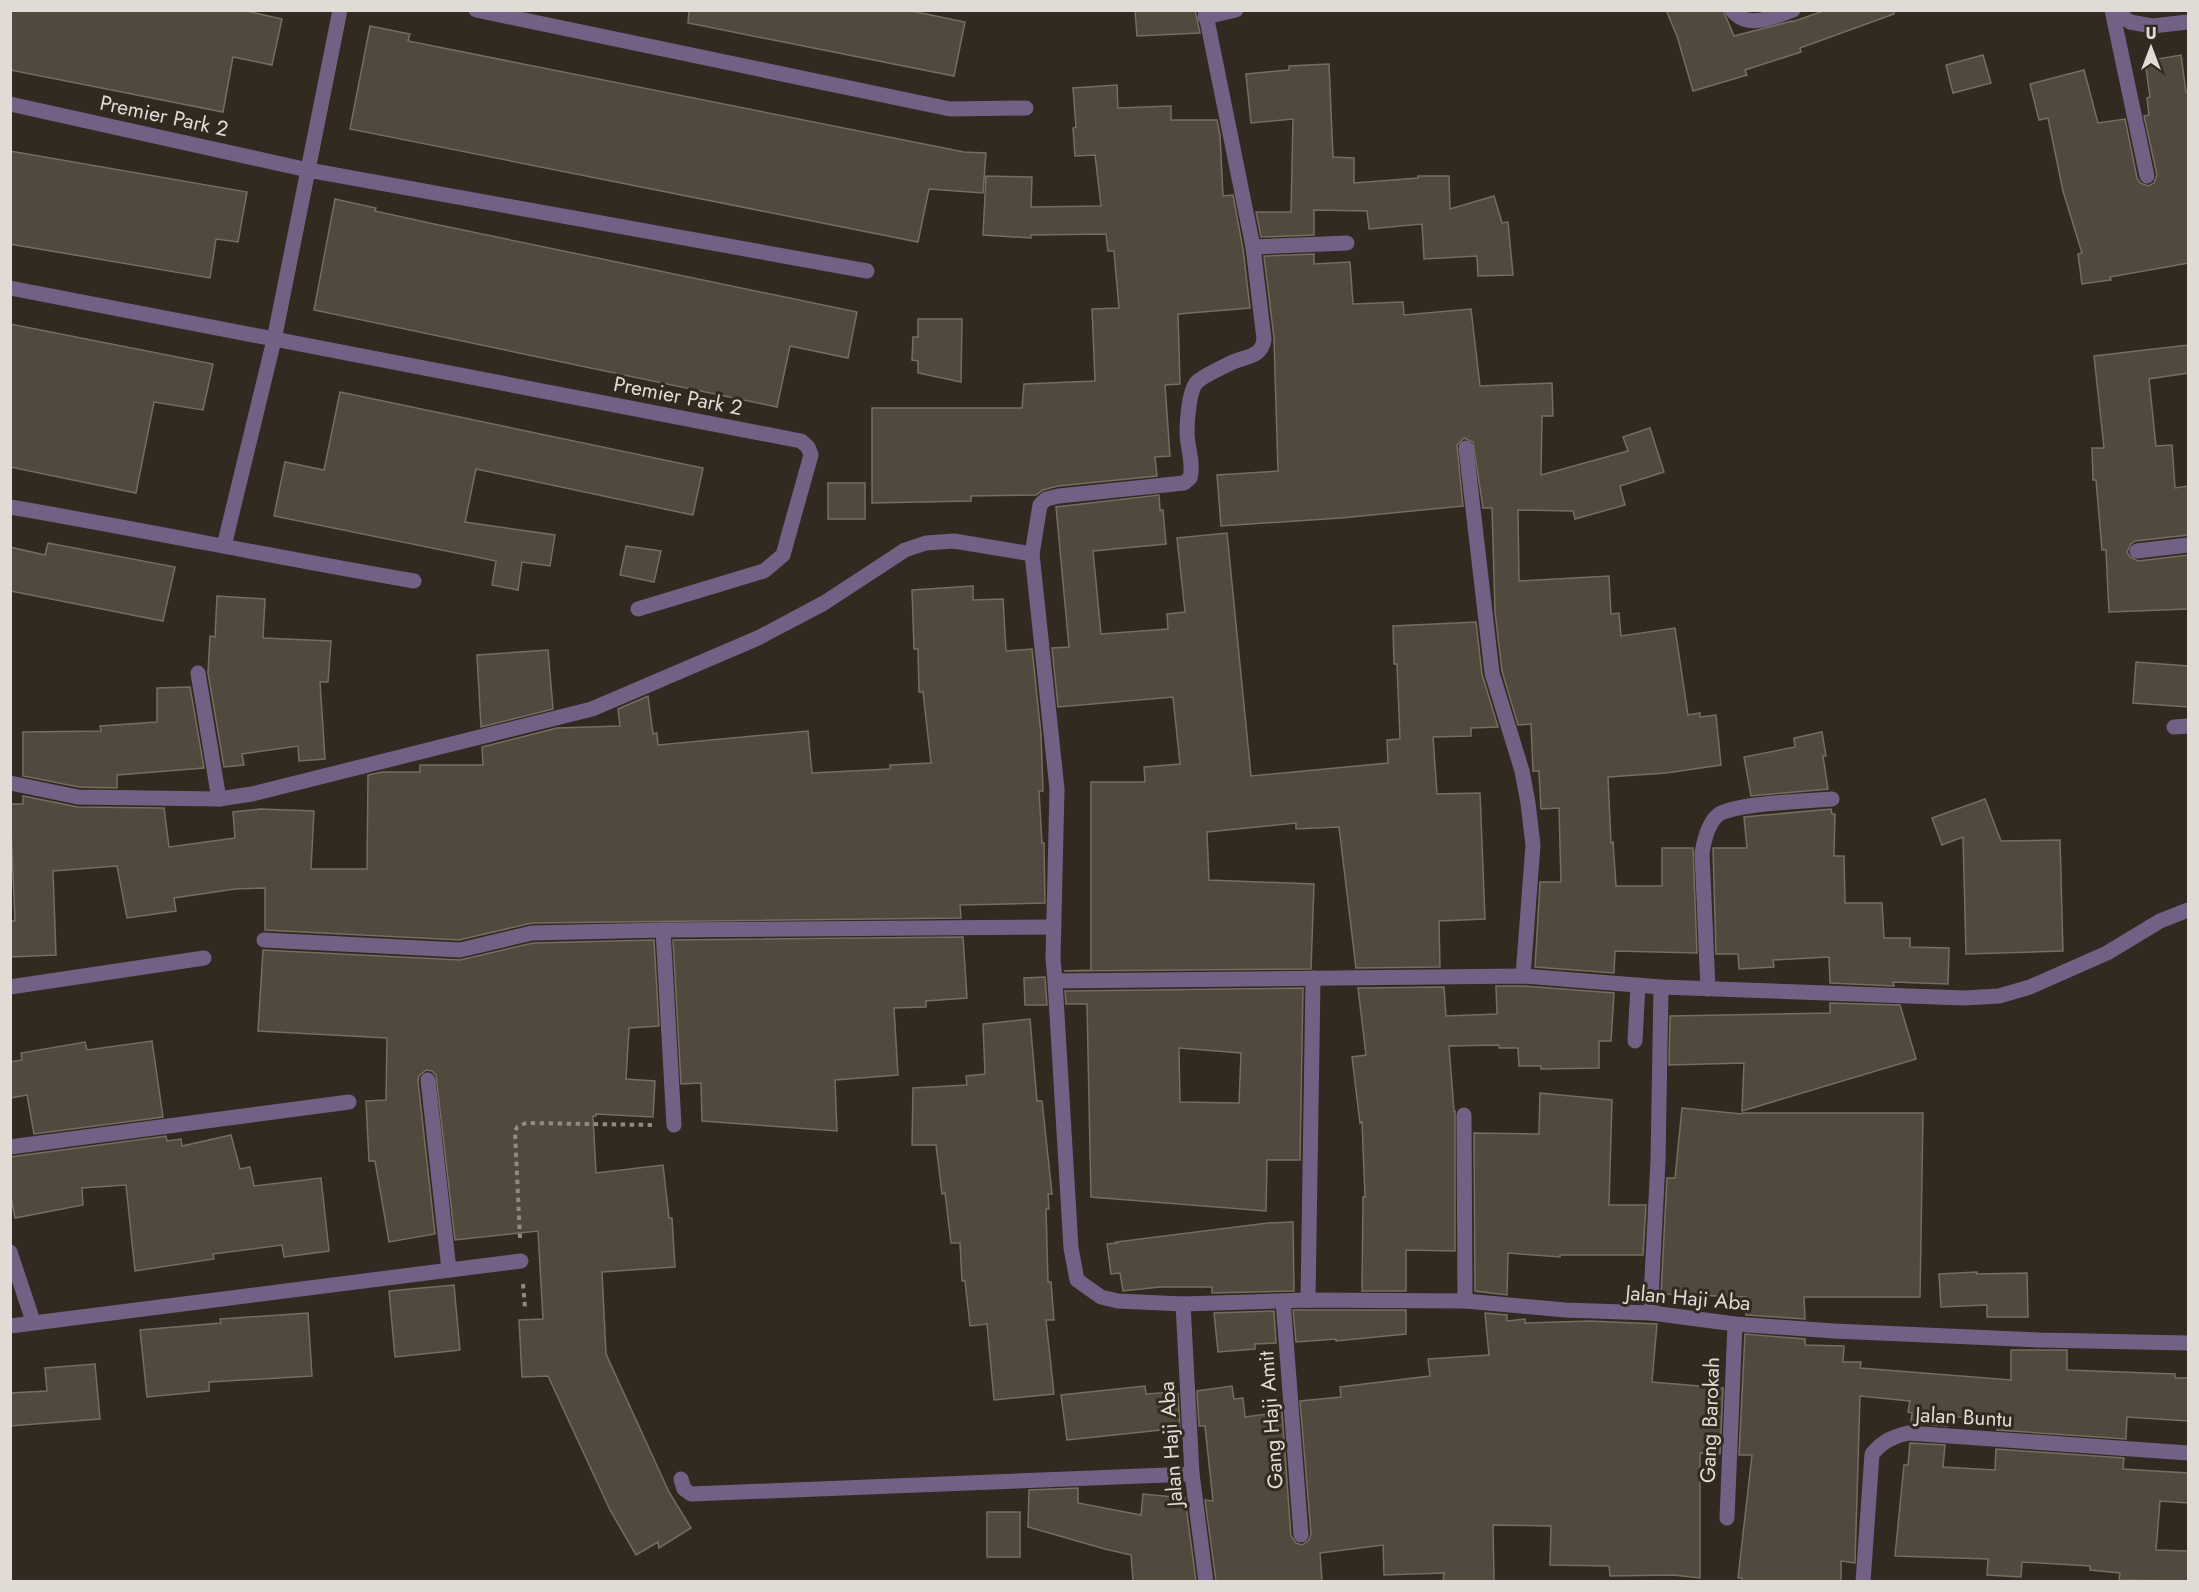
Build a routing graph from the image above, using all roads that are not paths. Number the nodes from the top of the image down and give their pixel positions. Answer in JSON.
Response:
{"nodes":[{"id":1,"x":339,"y":10,"type":"edge"},
{"id":2,"x":476,"y":10,"type":"edge"},
{"id":3,"x":1236,"y":10,"type":"edge"},
{"id":4,"x":1732,"y":10,"type":"edge"},
{"id":5,"x":1793,"y":10,"type":"edge"},
{"id":6,"x":2113,"y":10,"type":"edge"},
{"id":7,"x":1205,"y":14,"type":"edge"},
{"id":8,"x":2188,"y":22,"type":"edge"},
{"id":9,"x":10,"y":104,"type":"edge"},
{"id":10,"x":1026,"y":108,"type":"dead end"},
{"id":11,"x":308,"y":170,"type":"junction"},
{"id":12,"x":2147,"y":176,"type":"dead end"},
{"id":13,"x":1347,"y":243,"type":"dead end"},
{"id":14,"x":1253,"y":247,"type":"junction"},
{"id":15,"x":867,"y":271,"type":"dead end"},
{"id":16,"x":10,"y":288,"type":"edge"},
{"id":17,"x":274,"y":340,"type":"junction"},
{"id":18,"x":1466,"y":448,"type":"dead end"},
{"id":19,"x":10,"y":507,"type":"edge"},
{"id":20,"x":2188,"y":545,"type":"edge"},
{"id":21,"x":224,"y":546,"type":"junction"},
{"id":22,"x":2137,"y":551,"type":"dead end"},
{"id":23,"x":1032,"y":554,"type":"junction"},
{"id":24,"x":414,"y":581,"type":"dead end"},
{"id":25,"x":639,"y":609,"type":"dead end"},
{"id":26,"x":198,"y":673,"type":"dead end"},
{"id":27,"x":10,"y":783,"type":"edge"},
{"id":28,"x":219,"y":799,"type":"junction"},
{"id":29,"x":1832,"y":799,"type":"dead end"},
{"id":30,"x":2188,"y":910,"type":"edge"},
{"id":31,"x":1054,"y":927,"type":"junction"},
{"id":32,"x":663,"y":930,"type":"junction"},
{"id":33,"x":264,"y":940,"type":"dead end"},
{"id":34,"x":204,"y":958,"type":"dead end"},
{"id":35,"x":1523,"y":976,"type":"junction"},
{"id":36,"x":1313,"y":978,"type":"junction"},
{"id":37,"x":1055,"y":981,"type":"junction"},
{"id":38,"x":1638,"y":985,"type":"junction"},
{"id":39,"x":10,"y":987,"type":"edge"},
{"id":40,"x":1661,"y":987,"type":"junction"},
{"id":41,"x":1708,"y":989,"type":"junction"},
{"id":42,"x":1635,"y":1041,"type":"dead end"},
{"id":43,"x":428,"y":1080,"type":"dead end"},
{"id":44,"x":349,"y":1102,"type":"dead end"},
{"id":45,"x":1464,"y":1115,"type":"dead end"},
{"id":46,"x":674,"y":1125,"type":"road end"},
{"id":47,"x":10,"y":1147,"type":"edge"},
{"id":48,"x":10,"y":1252,"type":"edge"},
{"id":49,"x":521,"y":1261,"type":"road end"},
{"id":50,"x":449,"y":1270,"type":"junction"},
{"id":51,"x":1308,"y":1300,"type":"junction"},
{"id":52,"x":1283,"y":1301,"type":"junction"},
{"id":53,"x":1465,"y":1301,"type":"junction"},
{"id":54,"x":1183,"y":1304,"type":"junction"},
{"id":55,"x":1652,"y":1313,"type":"junction"},
{"id":56,"x":33,"y":1321,"type":"junction"},
{"id":57,"x":1734,"y":1324,"type":"junction"},
{"id":58,"x":10,"y":1326,"type":"edge"},
{"id":59,"x":2188,"y":1343,"type":"edge"},
{"id":60,"x":2188,"y":1453,"type":"edge"},
{"id":61,"x":1191,"y":1474,"type":"junction"},
{"id":62,"x":681,"y":1479,"type":"dead end"},
{"id":63,"x":1727,"y":1518,"type":"dead end"},
{"id":64,"x":1301,"y":1535,"type":"dead end"},
{"id":65,"x":1206,"y":1581,"type":"edge"},
{"id":66,"x":1863,"y":1581,"type":"edge"}],
"edges":[{"from":1,"to":11,"type":"street"},
{"from":2,"to":10,"type":"street"},
{"from":3,"to":7,"type":"street"},
{"from":4,"to":5,"type":"street"},
{"from":6,"to":8,"type":"street"},
{"from":6,"to":12,"type":"street"},
{"from":7,"to":14,"type":"street"},
{"from":9,"to":11,"type":"street","name":"Premier Park 2"},
{"from":11,"to":15,"type":"street","name":"Premier Park 2"},
{"from":11,"to":17,"type":"street"},
{"from":13,"to":14,"type":"street"},
{"from":14,"to":23,"type":"street"},
{"from":16,"to":17,"type":"street","name":"Premier Park 2"},
{"from":17,"to":21,"type":"street"},
{"from":17,"to":25,"type":"street","name":"Premier Park 2"},
{"from":18,"to":35,"type":"street"},
{"from":19,"to":21,"type":"street"},
{"from":20,"to":22,"type":"street"},
{"from":21,"to":24,"type":"street"},
{"from":23,"to":28,"type":"street"},
{"from":23,"to":31,"type":"street"},
{"from":26,"to":28,"type":"street"},
{"from":27,"to":28,"type":"street"},
{"from":29,"to":41,"type":"street"},
{"from":30,"to":41,"type":"street"},
{"from":31,"to":32,"type":"street"},
{"from":31,"to":37,"type":"street"},
{"from":32,"to":33,"type":"street"},
{"from":32,"to":46,"type":"street"},
{"from":34,"to":39,"type":"street"},
{"from":35,"to":36,"type":"street"},
{"from":35,"to":38,"type":"street"},
{"from":36,"to":37,"type":"street"},
{"from":36,"to":51,"type":"street"},
{"from":37,"to":54,"type":"street","name":"Jalan Haji Aba"},
{"from":38,"to":40,"type":"street"},
{"from":38,"to":42,"type":"street"},
{"from":40,"to":41,"type":"street"},
{"from":40,"to":55,"type":"street"},
{"from":43,"to":50,"type":"street"},
{"from":44,"to":47,"type":"street"},
{"from":45,"to":53,"type":"street"},
{"from":48,"to":56,"type":"street"},
{"from":49,"to":50,"type":"street"},
{"from":50,"to":56,"type":"street"},
{"from":51,"to":52,"type":"street","name":"Jalan Haji Aba"},
{"from":51,"to":53,"type":"street","name":"Jalan Haji Aba"},
{"from":52,"to":54,"type":"street","name":"Jalan Haji Aba"},
{"from":52,"to":64,"type":"street","name":"Gang Haji Amit"},
{"from":53,"to":55,"type":"street","name":"Jalan Haji Aba"},
{"from":54,"to":61,"type":"street","name":"Jalan Haji Aba"},
{"from":55,"to":57,"type":"street","name":"Jalan Haji Aba"},
{"from":56,"to":58,"type":"street"},
{"from":57,"to":59,"type":"street","name":"Jalan Haji Aba"},
{"from":57,"to":63,"type":"street","name":"Gang Barokah"},
{"from":60,"to":66,"type":"street","name":"Jalan Buntu"},
{"from":61,"to":62,"type":"street"},
{"from":61,"to":65,"type":"street","name":"Jalan Haji Aba"}]}
